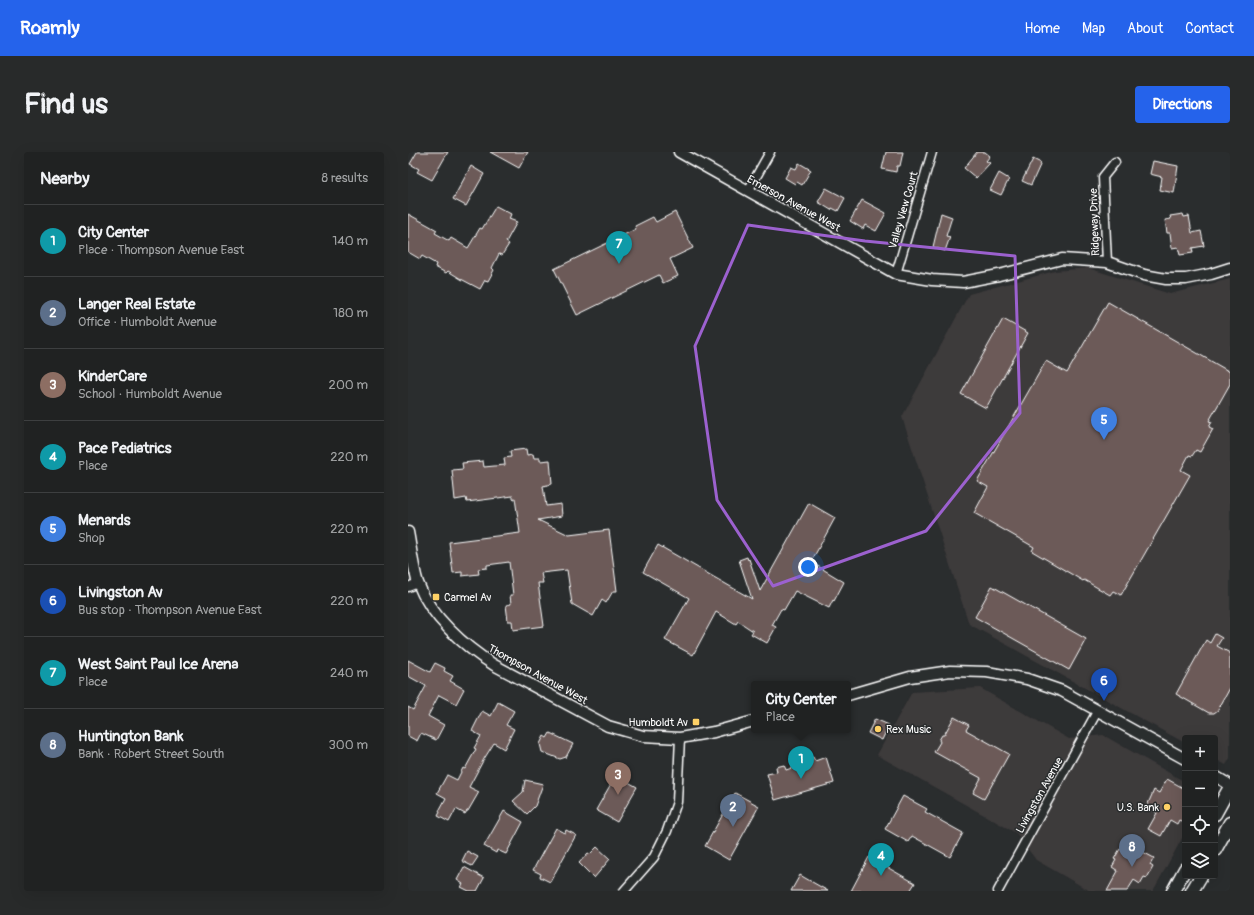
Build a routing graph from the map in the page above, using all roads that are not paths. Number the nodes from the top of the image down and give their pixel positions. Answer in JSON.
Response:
{"nodes":[{"id":1,"x":679,"y":152,"type":"edge"},
{"id":2,"x":770,"y":152,"type":"edge"},
{"id":3,"x":932,"y":152,"type":"edge"},
{"id":4,"x":1114,"y":162,"type":"dead end"},
{"id":5,"x":748,"y":191,"type":"junction"},
{"id":6,"x":1107,"y":262,"type":"junction"},
{"id":7,"x":1230,"y":268,"type":"edge"},
{"id":8,"x":896,"y":274,"type":"junction"},
{"id":9,"x":408,"y":532,"type":"edge"},
{"id":10,"x":418,"y":583,"type":"junction"},
{"id":11,"x":408,"y":587,"type":"edge"},
{"id":12,"x":851,"y":694,"type":"edge"},
{"id":13,"x":1098,"y":710,"type":"junction"},
{"id":14,"x":751,"y":722,"type":"edge"},
{"id":15,"x":680,"y":738,"type":"junction"},
{"id":16,"x":1182,"y":757,"type":"edge"},
{"id":17,"x":1218,"y":778,"type":"edge"},
{"id":18,"x":1230,"y":786,"type":"edge"},
{"id":19,"x":1218,"y":808,"type":"edge"},
{"id":20,"x":1230,"y":823,"type":"edge"},
{"id":21,"x":1218,"y":845,"type":"edge"},
{"id":22,"x":1182,"y":874,"type":"edge"},
{"id":23,"x":1199,"y":879,"type":"edge"},
{"id":24,"x":624,"y":891,"type":"edge"},
{"id":25,"x":998,"y":891,"type":"edge"},
{"id":26,"x":1173,"y":891,"type":"edge"},
{"id":27,"x":1192,"y":891,"type":"edge"}],
"edges":[{"from":1,"to":5,"type":"street","name":"Emerson Avenue West"},
{"from":2,"to":5,"type":"street"},
{"from":3,"to":8,"type":"street","name":"Valley View Court"},
{"from":4,"to":6,"type":"street","name":"Ridgeway Drive"},
{"from":5,"to":8,"type":"street","name":"Emerson Avenue West"},
{"from":6,"to":7,"type":"street","name":"Emerson Avenue West"},
{"from":6,"to":8,"type":"street","name":"Emerson Avenue West"},
{"from":9,"to":10,"type":"street","name":"Thompson Avenue West"},
{"from":10,"to":11,"type":"street"},
{"from":10,"to":15,"type":"street","name":"Thompson Avenue West"},
{"from":12,"to":13,"type":"street"},
{"from":13,"to":16,"type":"street"},
{"from":13,"to":25,"type":"street","name":"Livingston Avenue"},
{"from":14,"to":15,"type":"street","name":"Thompson Avenue West"},
{"from":15,"to":24,"type":"street"},
{"from":17,"to":18,"type":"street"},
{"from":18,"to":19,"type":"main road"},
{"from":20,"to":21,"type":"main road"},
{"from":22,"to":26,"type":"main road"},
{"from":23,"to":27,"type":"main road"}]}
